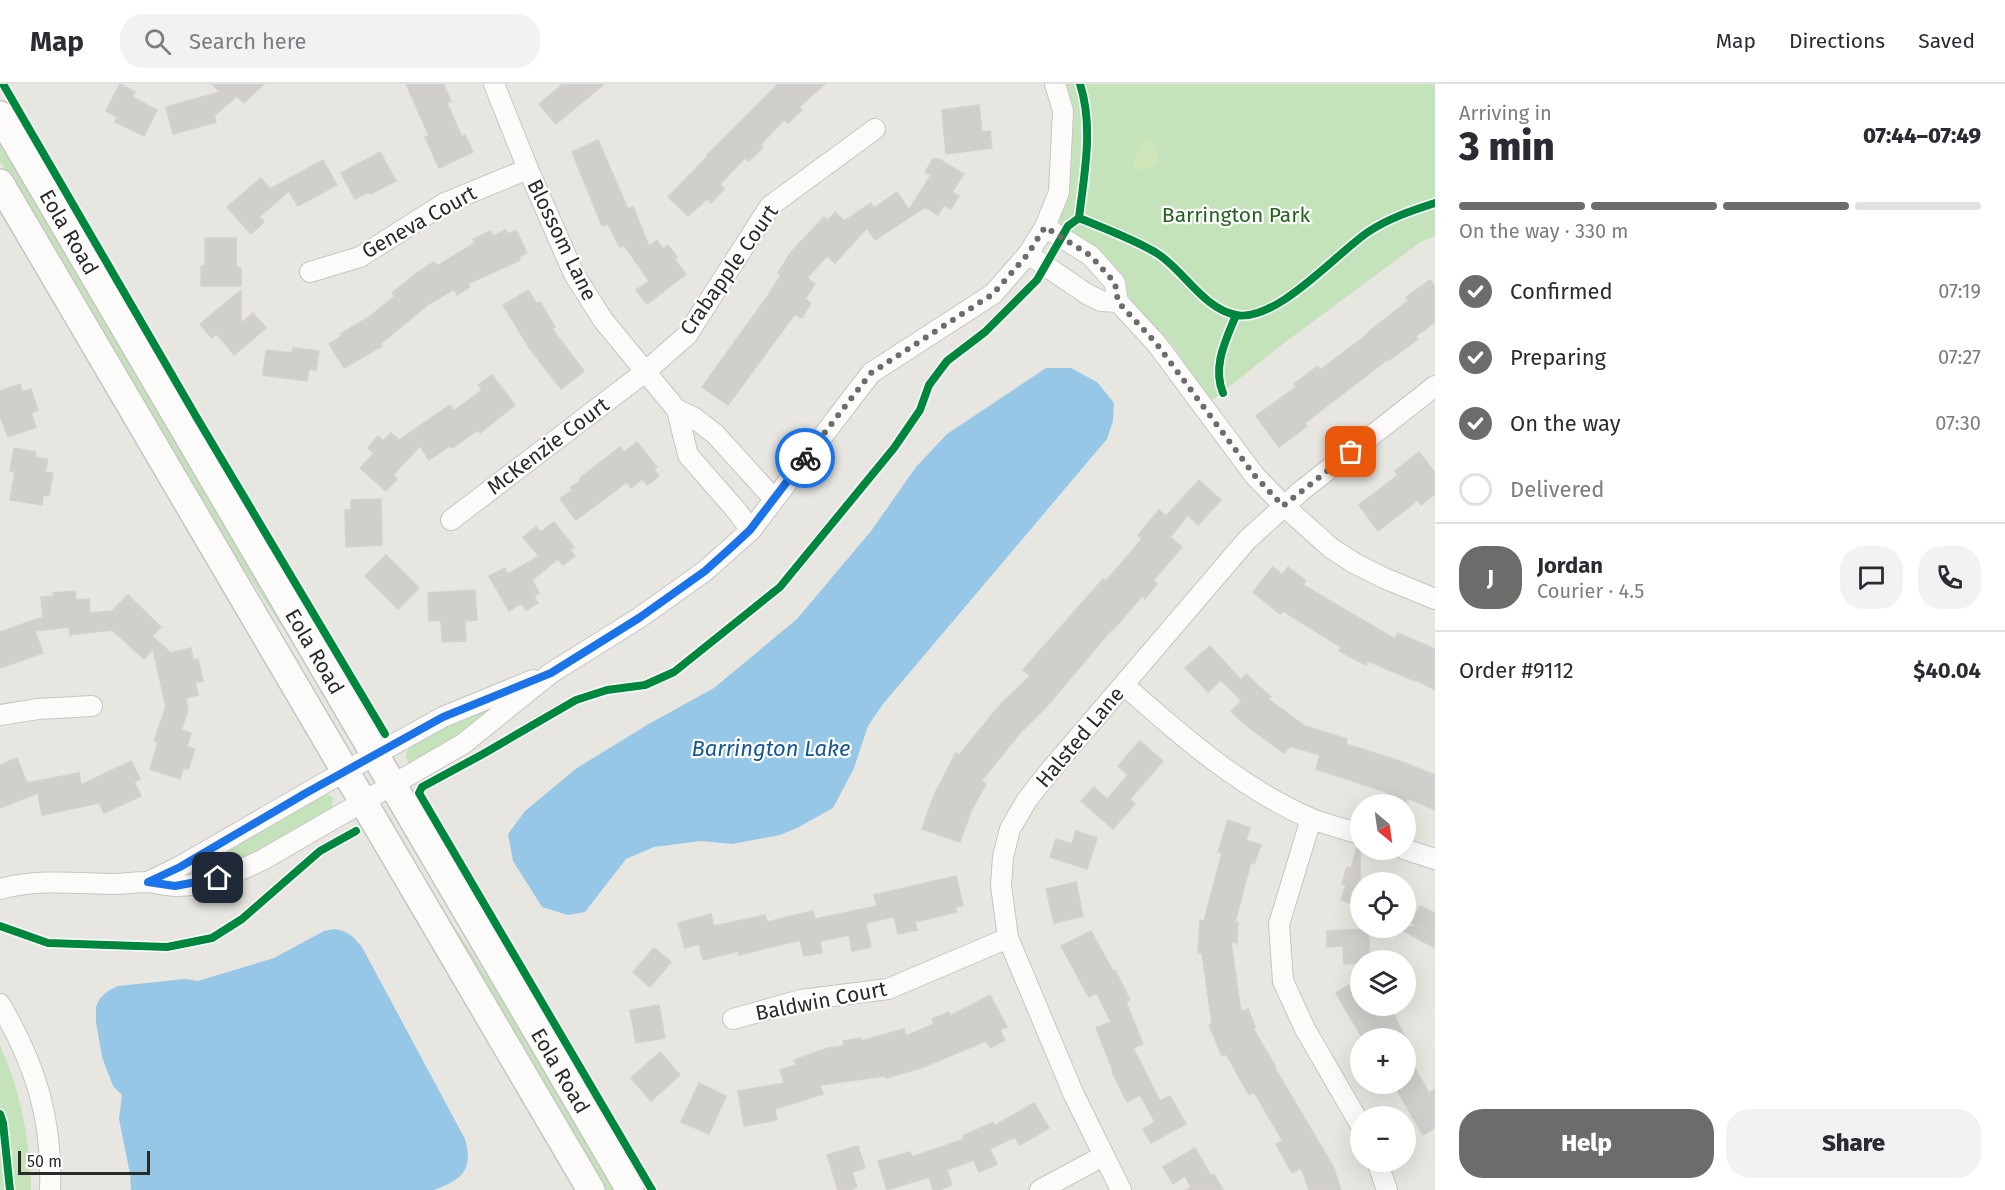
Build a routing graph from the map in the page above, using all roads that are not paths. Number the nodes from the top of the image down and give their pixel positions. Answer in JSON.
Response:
{"nodes":[{"id":1,"x":494,"y":84,"type":"edge"},
{"id":2,"x":1055,"y":84,"type":"edge"},
{"id":3,"x":0,"y":115,"type":"edge"},
{"id":4,"x":875,"y":129,"type":"dead end"},
{"id":5,"x":528,"y":169,"type":"junction"},
{"id":6,"x":0,"y":183,"type":"edge"},
{"id":7,"x":1045,"y":227,"type":"junction"},
{"id":8,"x":1028,"y":254,"type":"junction"},
{"id":9,"x":310,"y":272,"type":"dead end"},
{"id":10,"x":1118,"y":302,"type":"junction"},
{"id":11,"x":645,"y":372,"type":"junction"},
{"id":12,"x":1435,"y":386,"type":"edge"},
{"id":13,"x":677,"y":410,"type":"junction"},
{"id":14,"x":774,"y":499,"type":"junction"},
{"id":15,"x":1283,"y":506,"type":"junction"},
{"id":16,"x":451,"y":520,"type":"dead end"},
{"id":17,"x":750,"y":530,"type":"junction"},
{"id":18,"x":1435,"y":599,"type":"edge"},
{"id":19,"x":551,"y":673,"type":"junction"},
{"id":20,"x":1124,"y":685,"type":"junction"},
{"id":21,"x":92,"y":706,"type":"dead end"},
{"id":22,"x":0,"y":715,"type":"edge"},
{"id":23,"x":375,"y":754,"type":"junction"},
{"id":24,"x":345,"y":771,"type":"junction"},
{"id":25,"x":393,"y":785,"type":"junction"},
{"id":26,"x":362,"y":801,"type":"junction"},
{"id":27,"x":1311,"y":819,"type":"junction"},
{"id":28,"x":1350,"y":831,"type":"edge"},
{"id":29,"x":1416,"y":853,"type":"edge"},
{"id":30,"x":1435,"y":859,"type":"edge"},
{"id":31,"x":148,"y":882,"type":"junction"},
{"id":32,"x":0,"y":889,"type":"edge"},
{"id":33,"x":1008,"y":938,"type":"junction"},
{"id":34,"x":0,"y":1004,"type":"edge"},
{"id":35,"x":733,"y":1019,"type":"dead end"},
{"id":36,"x":1350,"y":1107,"type":"edge"},
{"id":37,"x":1103,"y":1156,"type":"junction"},
{"id":38,"x":1381,"y":1172,"type":"edge"},
{"id":39,"x":50,"y":1190,"type":"edge"},
{"id":40,"x":591,"y":1190,"type":"edge"},
{"id":41,"x":630,"y":1190,"type":"edge"},
{"id":42,"x":1040,"y":1190,"type":"edge"},
{"id":43,"x":1121,"y":1190,"type":"edge"},
{"id":44,"x":1387,"y":1190,"type":"edge"}],
"edges":[{"from":1,"to":5,"type":"street","name":"Blossom Lane"},
{"from":2,"to":7,"type":"street"},
{"from":3,"to":23,"type":"street","name":"Eola Road"},
{"from":4,"to":11,"type":"street","name":"Crabapple Court"},
{"from":5,"to":9,"type":"street","name":"Geneva Court"},
{"from":5,"to":11,"type":"street","name":"Blossom Lane"},
{"from":6,"to":24,"type":"street","name":"Eola Road"},
{"from":7,"to":8,"type":"street"},
{"from":7,"to":10,"type":"street"},
{"from":8,"to":10,"type":"street"},
{"from":8,"to":14,"type":"street"},
{"from":10,"to":15,"type":"street"},
{"from":11,"to":13,"type":"street","name":"Blossom Lane"},
{"from":11,"to":16,"type":"street","name":"McKenzie Court"},
{"from":12,"to":15,"type":"street","name":"Halsted Lane"},
{"from":13,"to":14,"type":"street","name":"Blossom Lane"},
{"from":13,"to":17,"type":"street","name":"Blossom Lane"},
{"from":14,"to":17,"type":"street"},
{"from":15,"to":18,"type":"street"},
{"from":15,"to":20,"type":"street","name":"Halsted Lane"},
{"from":17,"to":19,"type":"street"},
{"from":19,"to":23,"type":"street"},
{"from":19,"to":25,"type":"street"},
{"from":20,"to":27,"type":"street"},
{"from":20,"to":33,"type":"street","name":"Halsted Lane"},
{"from":21,"to":22,"type":"street"},
{"from":23,"to":24,"type":"street"},
{"from":23,"to":25,"type":"street","name":"Eola Road"},
{"from":24,"to":26,"type":"street","name":"Eola Road"},
{"from":24,"to":31,"type":"street"},
{"from":25,"to":26,"type":"street"},
{"from":25,"to":41,"type":"street","name":"Eola Road"},
{"from":26,"to":31,"type":"street"},
{"from":26,"to":40,"type":"street","name":"Eola Road"},
{"from":27,"to":28,"type":"street"},
{"from":27,"to":36,"type":"street"},
{"from":29,"to":30,"type":"street"},
{"from":31,"to":32,"type":"street"},
{"from":33,"to":35,"type":"street","name":"Baldwin Court"},
{"from":33,"to":37,"type":"street","name":"Halsted Lane"},
{"from":34,"to":39,"type":"street"},
{"from":37,"to":42,"type":"street"},
{"from":37,"to":43,"type":"street","name":"Halsted Lane"},
{"from":38,"to":44,"type":"street"}]}
